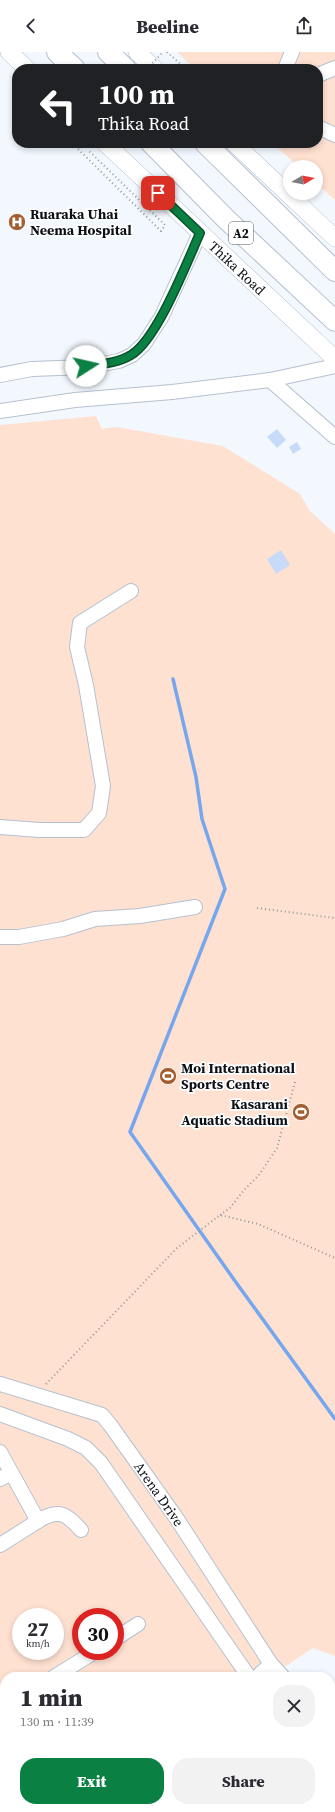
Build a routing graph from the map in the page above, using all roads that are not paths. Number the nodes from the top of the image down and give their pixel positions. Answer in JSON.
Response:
{"nodes":[{"id":1,"x":9,"y":52,"type":"edge"},
{"id":2,"x":57,"y":52,"type":"edge"},
{"id":3,"x":108,"y":52,"type":"edge"},
{"id":4,"x":137,"y":52,"type":"edge"},
{"id":5,"x":292,"y":52,"type":"edge"},
{"id":6,"x":22,"y":64,"type":"edge"},
{"id":7,"x":70,"y":64,"type":"edge"},
{"id":8,"x":121,"y":64,"type":"edge"},
{"id":9,"x":150,"y":64,"type":"edge"},
{"id":10,"x":287,"y":64,"type":"edge"},
{"id":11,"x":335,"y":68,"type":"edge"},
{"id":12,"x":323,"y":73,"type":"edge"},
{"id":13,"x":323,"y":128,"type":"edge"},
{"id":14,"x":335,"y":134,"type":"edge"},
{"id":15,"x":110,"y":148,"type":"edge"},
{"id":16,"x":156,"y":148,"type":"edge"},
{"id":17,"x":210,"y":148,"type":"edge"},
{"id":18,"x":239,"y":148,"type":"edge"},
{"id":19,"x":200,"y":233,"type":"junction"},
{"id":20,"x":335,"y":238,"type":"edge"},
{"id":21,"x":335,"y":270,"type":"edge"},
{"id":22,"x":335,"y":320,"type":"edge"},
{"id":23,"x":335,"y":360,"type":"edge"},
{"id":24,"x":335,"y":366,"type":"edge"},
{"id":25,"x":0,"y":375,"type":"edge"},
{"id":26,"x":270,"y":380,"type":"junction"},
{"id":27,"x":0,"y":411,"type":"edge"},
{"id":28,"x":335,"y":437,"type":"edge"},
{"id":29,"x":131,"y":591,"type":"dead end"},
{"id":30,"x":0,"y":827,"type":"edge"},
{"id":31,"x":195,"y":908,"type":"dead end"},
{"id":32,"x":0,"y":937,"type":"edge"},
{"id":33,"x":0,"y":1384,"type":"edge"},
{"id":34,"x":0,"y":1414,"type":"edge"},
{"id":35,"x":0,"y":1452,"type":"edge"},
{"id":36,"x":5,"y":1476,"type":"edge"},
{"id":37,"x":38,"y":1521,"type":"junction"},
{"id":38,"x":81,"y":1530,"type":"dead end"},
{"id":39,"x":0,"y":1545,"type":"edge"},
{"id":40,"x":138,"y":1624,"type":"dead end"},
{"id":41,"x":124,"y":1633,"type":"edge"},
{"id":42,"x":81,"y":1660,"type":"edge"},
{"id":43,"x":271,"y":1664,"type":"junction"},
{"id":44,"x":62,"y":1672,"type":"edge"},
{"id":45,"x":246,"y":1672,"type":"edge"},
{"id":46,"x":262,"y":1672,"type":"edge"},
{"id":47,"x":278,"y":1672,"type":"edge"}],
"edges":[{"from":1,"to":6,"type":"main road"},
{"from":2,"to":7,"type":"highway"},
{"from":3,"to":8,"type":"highway"},
{"from":4,"to":9,"type":"main road"},
{"from":5,"to":10,"type":"street"},
{"from":11,"to":12,"type":"street"},
{"from":13,"to":14,"type":"street"},
{"from":15,"to":19,"type":"main road","name":"Thika Road"},
{"from":16,"to":22,"type":"highway","name":"Thika Road","number":"A2"},
{"from":17,"to":21,"type":"highway"},
{"from":18,"to":20,"type":"main road"},
{"from":19,"to":23,"type":"main road","name":"Thika Road"},
{"from":19,"to":25,"type":"street"},
{"from":24,"to":26,"type":"street"},
{"from":26,"to":27,"type":"street"},
{"from":26,"to":28,"type":"street"},
{"from":29,"to":30,"type":"street"},
{"from":31,"to":32,"type":"street"},
{"from":33,"to":43,"type":"street","name":"Arena Drive"},
{"from":34,"to":45,"type":"street"},
{"from":35,"to":36,"type":"street"},
{"from":36,"to":37,"type":"street"},
{"from":37,"to":38,"type":"street"},
{"from":37,"to":39,"type":"street"},
{"from":40,"to":41,"type":"street"},
{"from":42,"to":44,"type":"street"},
{"from":43,"to":46,"type":"street"},
{"from":43,"to":47,"type":"street","name":"Arena Drive"}]}
